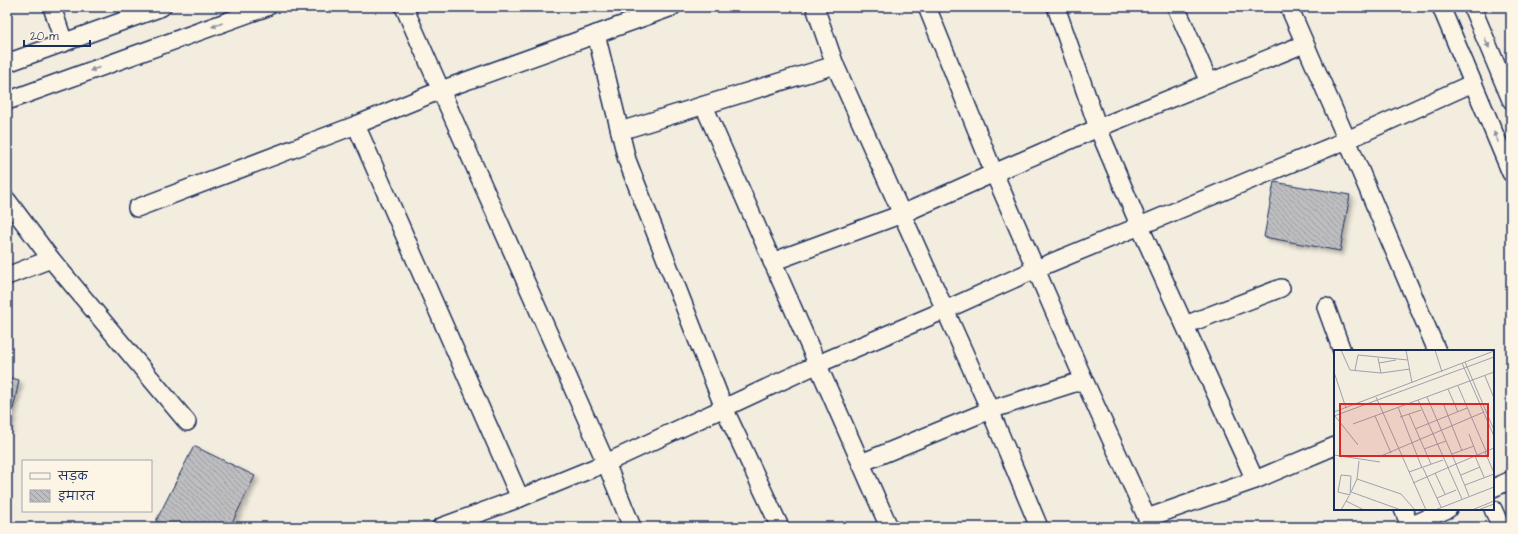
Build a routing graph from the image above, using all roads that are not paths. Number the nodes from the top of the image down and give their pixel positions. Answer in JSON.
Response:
{"nodes":[{"id":1,"x":52,"y":7,"type":"edge"},
{"id":2,"x":162,"y":7,"type":"edge"},
{"id":3,"x":267,"y":7,"type":"edge"},
{"id":4,"x":404,"y":7,"type":"edge"},
{"id":5,"x":672,"y":7,"type":"edge"},
{"id":6,"x":815,"y":7,"type":"edge"},
{"id":7,"x":927,"y":7,"type":"edge"},
{"id":8,"x":1056,"y":7,"type":"edge"},
{"id":9,"x":1176,"y":7,"type":"edge"},
{"id":10,"x":1289,"y":7,"type":"edge"},
{"id":11,"x":1441,"y":7,"type":"edge"},
{"id":12,"x":1472,"y":7,"type":"edge"},
{"id":13,"x":596,"y":34,"type":"junction"},
{"id":14,"x":64,"y":43,"type":"junction"},
{"id":15,"x":1304,"y":44,"type":"junction"},
{"id":16,"x":7,"y":63,"type":"edge"},
{"id":17,"x":835,"y":65,"type":"junction"},
{"id":18,"x":1209,"y":82,"type":"junction"},
{"id":19,"x":1472,"y":83,"type":"junction"},
{"id":20,"x":441,"y":90,"type":"junction"},
{"id":21,"x":1511,"y":100,"type":"edge"},
{"id":22,"x":7,"y":101,"type":"edge"},
{"id":23,"x":704,"y":106,"type":"junction"},
{"id":24,"x":356,"y":125,"type":"junction"},
{"id":25,"x":1098,"y":128,"type":"junction"},
{"id":26,"x":620,"y":131,"type":"junction"},
{"id":27,"x":1347,"y":140,"type":"junction"},
{"id":28,"x":994,"y":173,"type":"junction"},
{"id":29,"x":1511,"y":173,"type":"edge"},
{"id":30,"x":7,"y":200,"type":"edge"},
{"id":31,"x":138,"y":208,"type":"dead end"},
{"id":32,"x":902,"y":214,"type":"junction"},
{"id":33,"x":1140,"y":227,"type":"junction"},
{"id":34,"x":51,"y":259,"type":"junction"},
{"id":35,"x":772,"y":262,"type":"junction"},
{"id":36,"x":1036,"y":269,"type":"junction"},
{"id":37,"x":7,"y":276,"type":"edge"},
{"id":38,"x":1281,"y":288,"type":"dead end"},
{"id":39,"x":1326,"y":307,"type":"dead end"},
{"id":40,"x":945,"y":310,"type":"junction"},
{"id":41,"x":1185,"y":325,"type":"junction"},
{"id":42,"x":1342,"y":350,"type":"edge"},
{"id":43,"x":1437,"y":350,"type":"edge"},
{"id":44,"x":818,"y":364,"type":"junction"},
{"id":45,"x":1084,"y":380,"type":"junction"},
{"id":46,"x":724,"y":408,"type":"junction"},
{"id":47,"x":990,"y":410,"type":"junction"},
{"id":48,"x":187,"y":422,"type":"dead end"},
{"id":49,"x":1334,"y":446,"type":"edge"},
{"id":50,"x":606,"y":463,"type":"junction"},
{"id":51,"x":861,"y":463,"type":"junction"},
{"id":52,"x":1255,"y":480,"type":"junction"},
{"id":53,"x":1511,"y":480,"type":"edge"},
{"id":54,"x":1494,"y":485,"type":"edge"},
{"id":55,"x":520,"y":498,"type":"junction"},
{"id":56,"x":1403,"y":510,"type":"edge"},
{"id":57,"x":1446,"y":510,"type":"edge"},
{"id":58,"x":1493,"y":510,"type":"edge"},
{"id":59,"x":1149,"y":523,"type":"edge"},
{"id":60,"x":441,"y":527,"type":"edge"},
{"id":61,"x":632,"y":527,"type":"edge"},
{"id":62,"x":780,"y":527,"type":"edge"},
{"id":63,"x":889,"y":527,"type":"edge"},
{"id":64,"x":1039,"y":527,"type":"edge"},
{"id":65,"x":1409,"y":527,"type":"edge"},
{"id":66,"x":1501,"y":527,"type":"edge"}],
"edges":[{"from":1,"to":14,"type":"street"},
{"from":2,"to":14,"type":"street"},
{"from":3,"to":22,"type":"street","one_way":true},
{"from":4,"to":20,"type":"street"},
{"from":5,"to":13,"type":"street"},
{"from":6,"to":17,"type":"street"},
{"from":7,"to":28,"type":"street"},
{"from":8,"to":25,"type":"street"},
{"from":9,"to":18,"type":"street"},
{"from":10,"to":15,"type":"street"},
{"from":11,"to":19,"type":"street"},
{"from":12,"to":21,"type":"street","one_way":true},
{"from":13,"to":20,"type":"street"},
{"from":13,"to":26,"type":"street"},
{"from":14,"to":16,"type":"street"},
{"from":15,"to":18,"type":"street"},
{"from":15,"to":27,"type":"street"},
{"from":17,"to":23,"type":"street"},
{"from":17,"to":32,"type":"street"},
{"from":18,"to":25,"type":"street"},
{"from":19,"to":27,"type":"street"},
{"from":29,"to":19,"type":"street","one_way":true},
{"from":20,"to":24,"type":"street"},
{"from":20,"to":50,"type":"street"},
{"from":23,"to":26,"type":"street"},
{"from":23,"to":35,"type":"street"},
{"from":24,"to":31,"type":"street"},
{"from":24,"to":55,"type":"street"},
{"from":25,"to":28,"type":"street"},
{"from":25,"to":33,"type":"street"},
{"from":26,"to":46,"type":"street"},
{"from":27,"to":33,"type":"street"},
{"from":27,"to":43,"type":"street"},
{"from":28,"to":32,"type":"street"},
{"from":28,"to":36,"type":"street"},
{"from":30,"to":34,"type":"street"},
{"from":32,"to":35,"type":"street"},
{"from":32,"to":40,"type":"street"},
{"from":33,"to":36,"type":"street"},
{"from":33,"to":41,"type":"street"},
{"from":34,"to":37,"type":"street"},
{"from":34,"to":48,"type":"street"},
{"from":35,"to":44,"type":"street"},
{"from":36,"to":40,"type":"street"},
{"from":36,"to":45,"type":"street"},
{"from":38,"to":41,"type":"street"},
{"from":39,"to":42,"type":"street"},
{"from":40,"to":44,"type":"street"},
{"from":40,"to":47,"type":"street"},
{"from":41,"to":52,"type":"street"},
{"from":44,"to":46,"type":"street"},
{"from":44,"to":51,"type":"street"},
{"from":45,"to":47,"type":"street"},
{"from":45,"to":59,"type":"street"},
{"from":46,"to":50,"type":"street"},
{"from":46,"to":62,"type":"street"},
{"from":47,"to":51,"type":"street"},
{"from":47,"to":64,"type":"street"},
{"from":49,"to":52,"type":"street"},
{"from":50,"to":55,"type":"street"},
{"from":50,"to":61,"type":"street"},
{"from":51,"to":63,"type":"street"},
{"from":52,"to":59,"type":"street"},
{"from":53,"to":54,"type":"street"},
{"from":55,"to":60,"type":"street"},
{"from":56,"to":65,"type":"street"},
{"from":57,"to":65,"type":"street"},
{"from":58,"to":66,"type":"street"}]}
